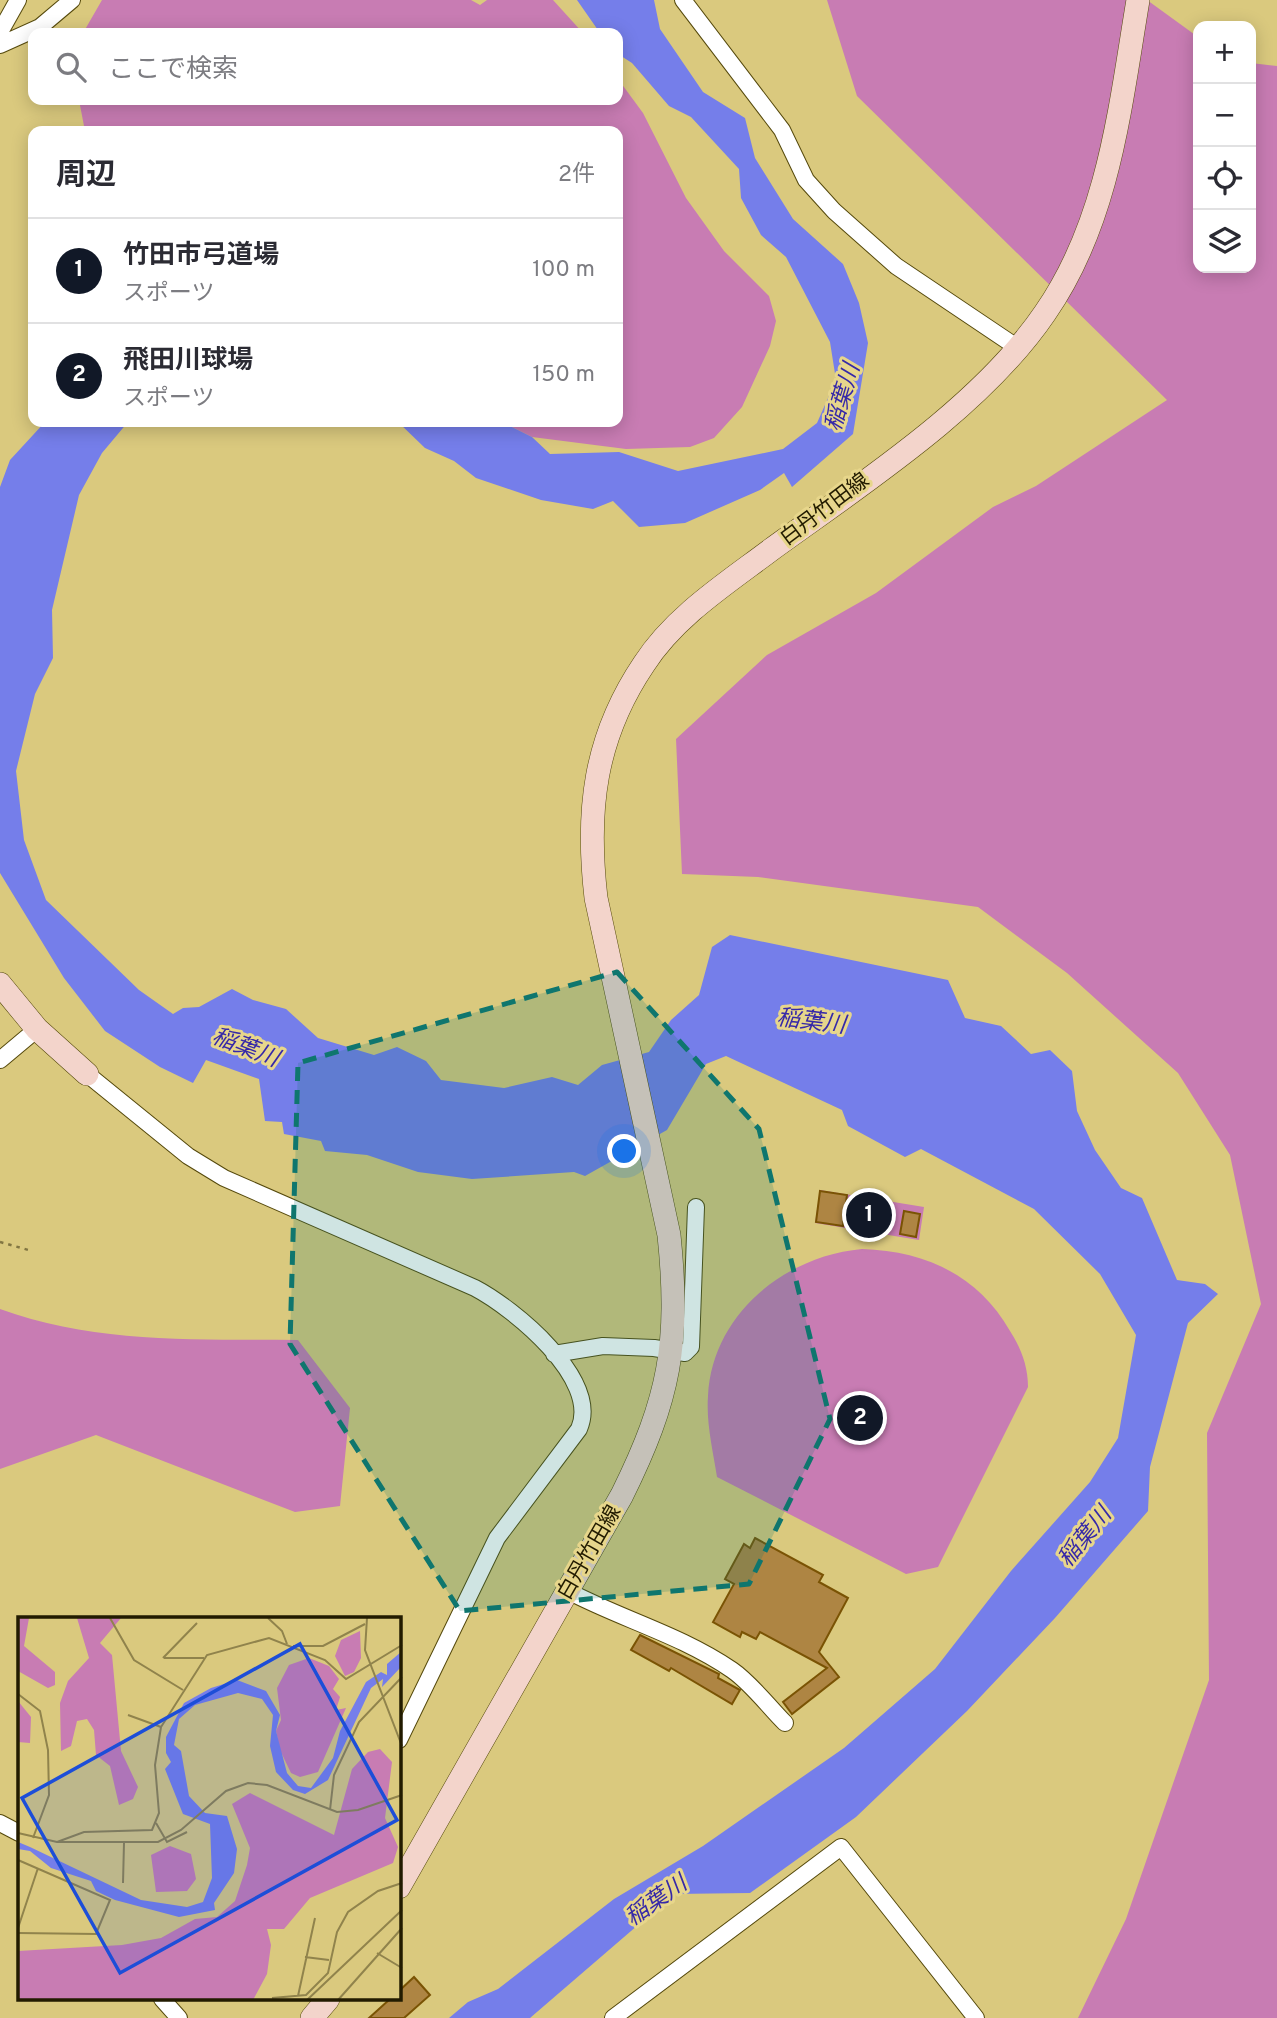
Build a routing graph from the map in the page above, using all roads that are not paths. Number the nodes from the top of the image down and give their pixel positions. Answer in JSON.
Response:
{"nodes":[{"id":1,"x":18,"y":0,"type":"edge"},
{"id":2,"x":72,"y":0,"type":"edge"},
{"id":3,"x":682,"y":0,"type":"edge"},
{"id":4,"x":1138,"y":0,"type":"edge"},
{"id":5,"x":38,"y":28,"type":"edge"},
{"id":6,"x":0,"y":32,"type":"edge"},
{"id":7,"x":28,"y":32,"type":"edge"},
{"id":8,"x":0,"y":45,"type":"edge"},
{"id":9,"x":1018,"y":348,"type":"junction"},
{"id":10,"x":0,"y":984,"type":"edge"},
{"id":11,"x":37,"y":1029,"type":"junction"},
{"id":12,"x":0,"y":1060,"type":"edge"},
{"id":13,"x":87,"y":1074,"type":"joint"},
{"id":14,"x":696,"y":1208,"type":"dead end"},
{"id":15,"x":672,"y":1352,"type":"junction"},
{"id":16,"x":554,"y":1353,"type":"junction"},
{"id":17,"x":568,"y":1591,"type":"junction"},
{"id":18,"x":785,"y":1723,"type":"dead end"},
{"id":19,"x":401,"y":1736,"type":"edge"},
{"id":20,"x":0,"y":1823,"type":"edge"},
{"id":21,"x":18,"y":1832,"type":"edge"},
{"id":22,"x":401,"y":1883,"type":"edge"},
{"id":23,"x":163,"y":2000,"type":"edge"},
{"id":24,"x":327,"y":2000,"type":"edge"},
{"id":25,"x":179,"y":2018,"type":"edge"},
{"id":26,"x":312,"y":2018,"type":"edge"},
{"id":27,"x":613,"y":2018,"type":"edge"},
{"id":28,"x":976,"y":2018,"type":"edge"}],
"edges":[{"from":1,"to":6,"type":"street"},
{"from":2,"to":5,"type":"street"},
{"from":3,"to":9,"type":"street"},
{"from":4,"to":9,"type":"main road","name":"白丹竹田線"},
{"from":7,"to":8,"type":"street"},
{"from":9,"to":15,"type":"main road","name":"白丹竹田線"},
{"from":10,"to":11,"type":"main road"},
{"from":11,"to":12,"type":"street"},
{"from":11,"to":13,"type":"main road"},
{"from":13,"to":16,"type":"street"},
{"from":14,"to":15,"type":"street"},
{"from":15,"to":16,"type":"street"},
{"from":15,"to":17,"type":"main road","name":"白丹竹田線"},
{"from":16,"to":19,"type":"street"},
{"from":17,"to":18,"type":"street"},
{"from":17,"to":22,"type":"main road","name":"白丹竹田線"},
{"from":20,"to":21,"type":"street"},
{"from":23,"to":25,"type":"street"},
{"from":24,"to":26,"type":"main road"},
{"from":27,"to":28,"type":"street"}]}
